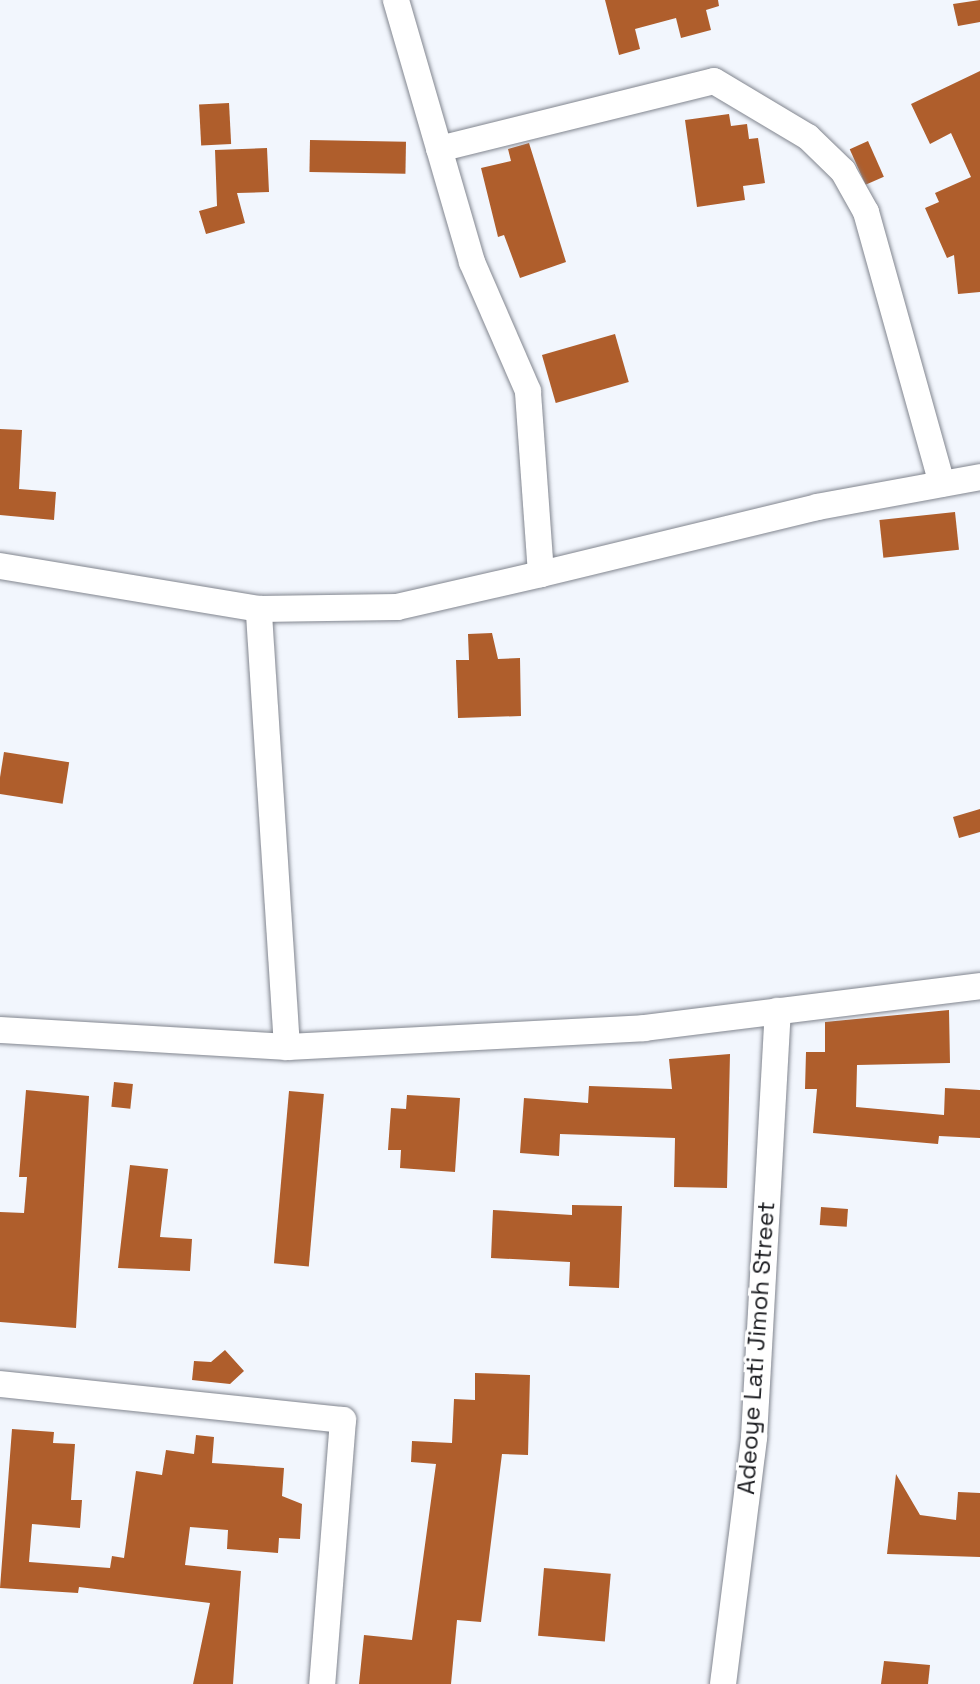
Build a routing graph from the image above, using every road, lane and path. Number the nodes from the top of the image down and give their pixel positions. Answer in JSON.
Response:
{"nodes":[{"id":1,"x":396,"y":0,"type":"edge"},
{"id":2,"x":439,"y":149,"type":"junction"},
{"id":3,"x":980,"y":477,"type":"edge"},
{"id":4,"x":942,"y":484,"type":"junction"},
{"id":5,"x":0,"y":566,"type":"edge"},
{"id":6,"x":541,"y":574,"type":"junction"},
{"id":7,"x":259,"y":609,"type":"junction"},
{"id":8,"x":980,"y":986,"type":"edge"},
{"id":9,"x":778,"y":1011,"type":"junction"},
{"id":10,"x":0,"y":1030,"type":"edge"},
{"id":11,"x":287,"y":1047,"type":"junction"},
{"id":12,"x":0,"y":1384,"type":"edge"},
{"id":13,"x":322,"y":1684,"type":"edge"},
{"id":14,"x":723,"y":1684,"type":"edge"}],
"edges":[{"from":1,"to":2,"type":"street"},
{"from":2,"to":4,"type":"street"},
{"from":2,"to":6,"type":"street"},
{"from":3,"to":4,"type":"street"},
{"from":4,"to":6,"type":"street"},
{"from":5,"to":7,"type":"street"},
{"from":6,"to":7,"type":"street"},
{"from":7,"to":11,"type":"street"},
{"from":8,"to":9,"type":"street"},
{"from":9,"to":11,"type":"street"},
{"from":9,"to":14,"type":"street","name":"Adeoye Lati Jimoh Street"},
{"from":10,"to":11,"type":"street"},
{"from":12,"to":13,"type":"street"}]}
